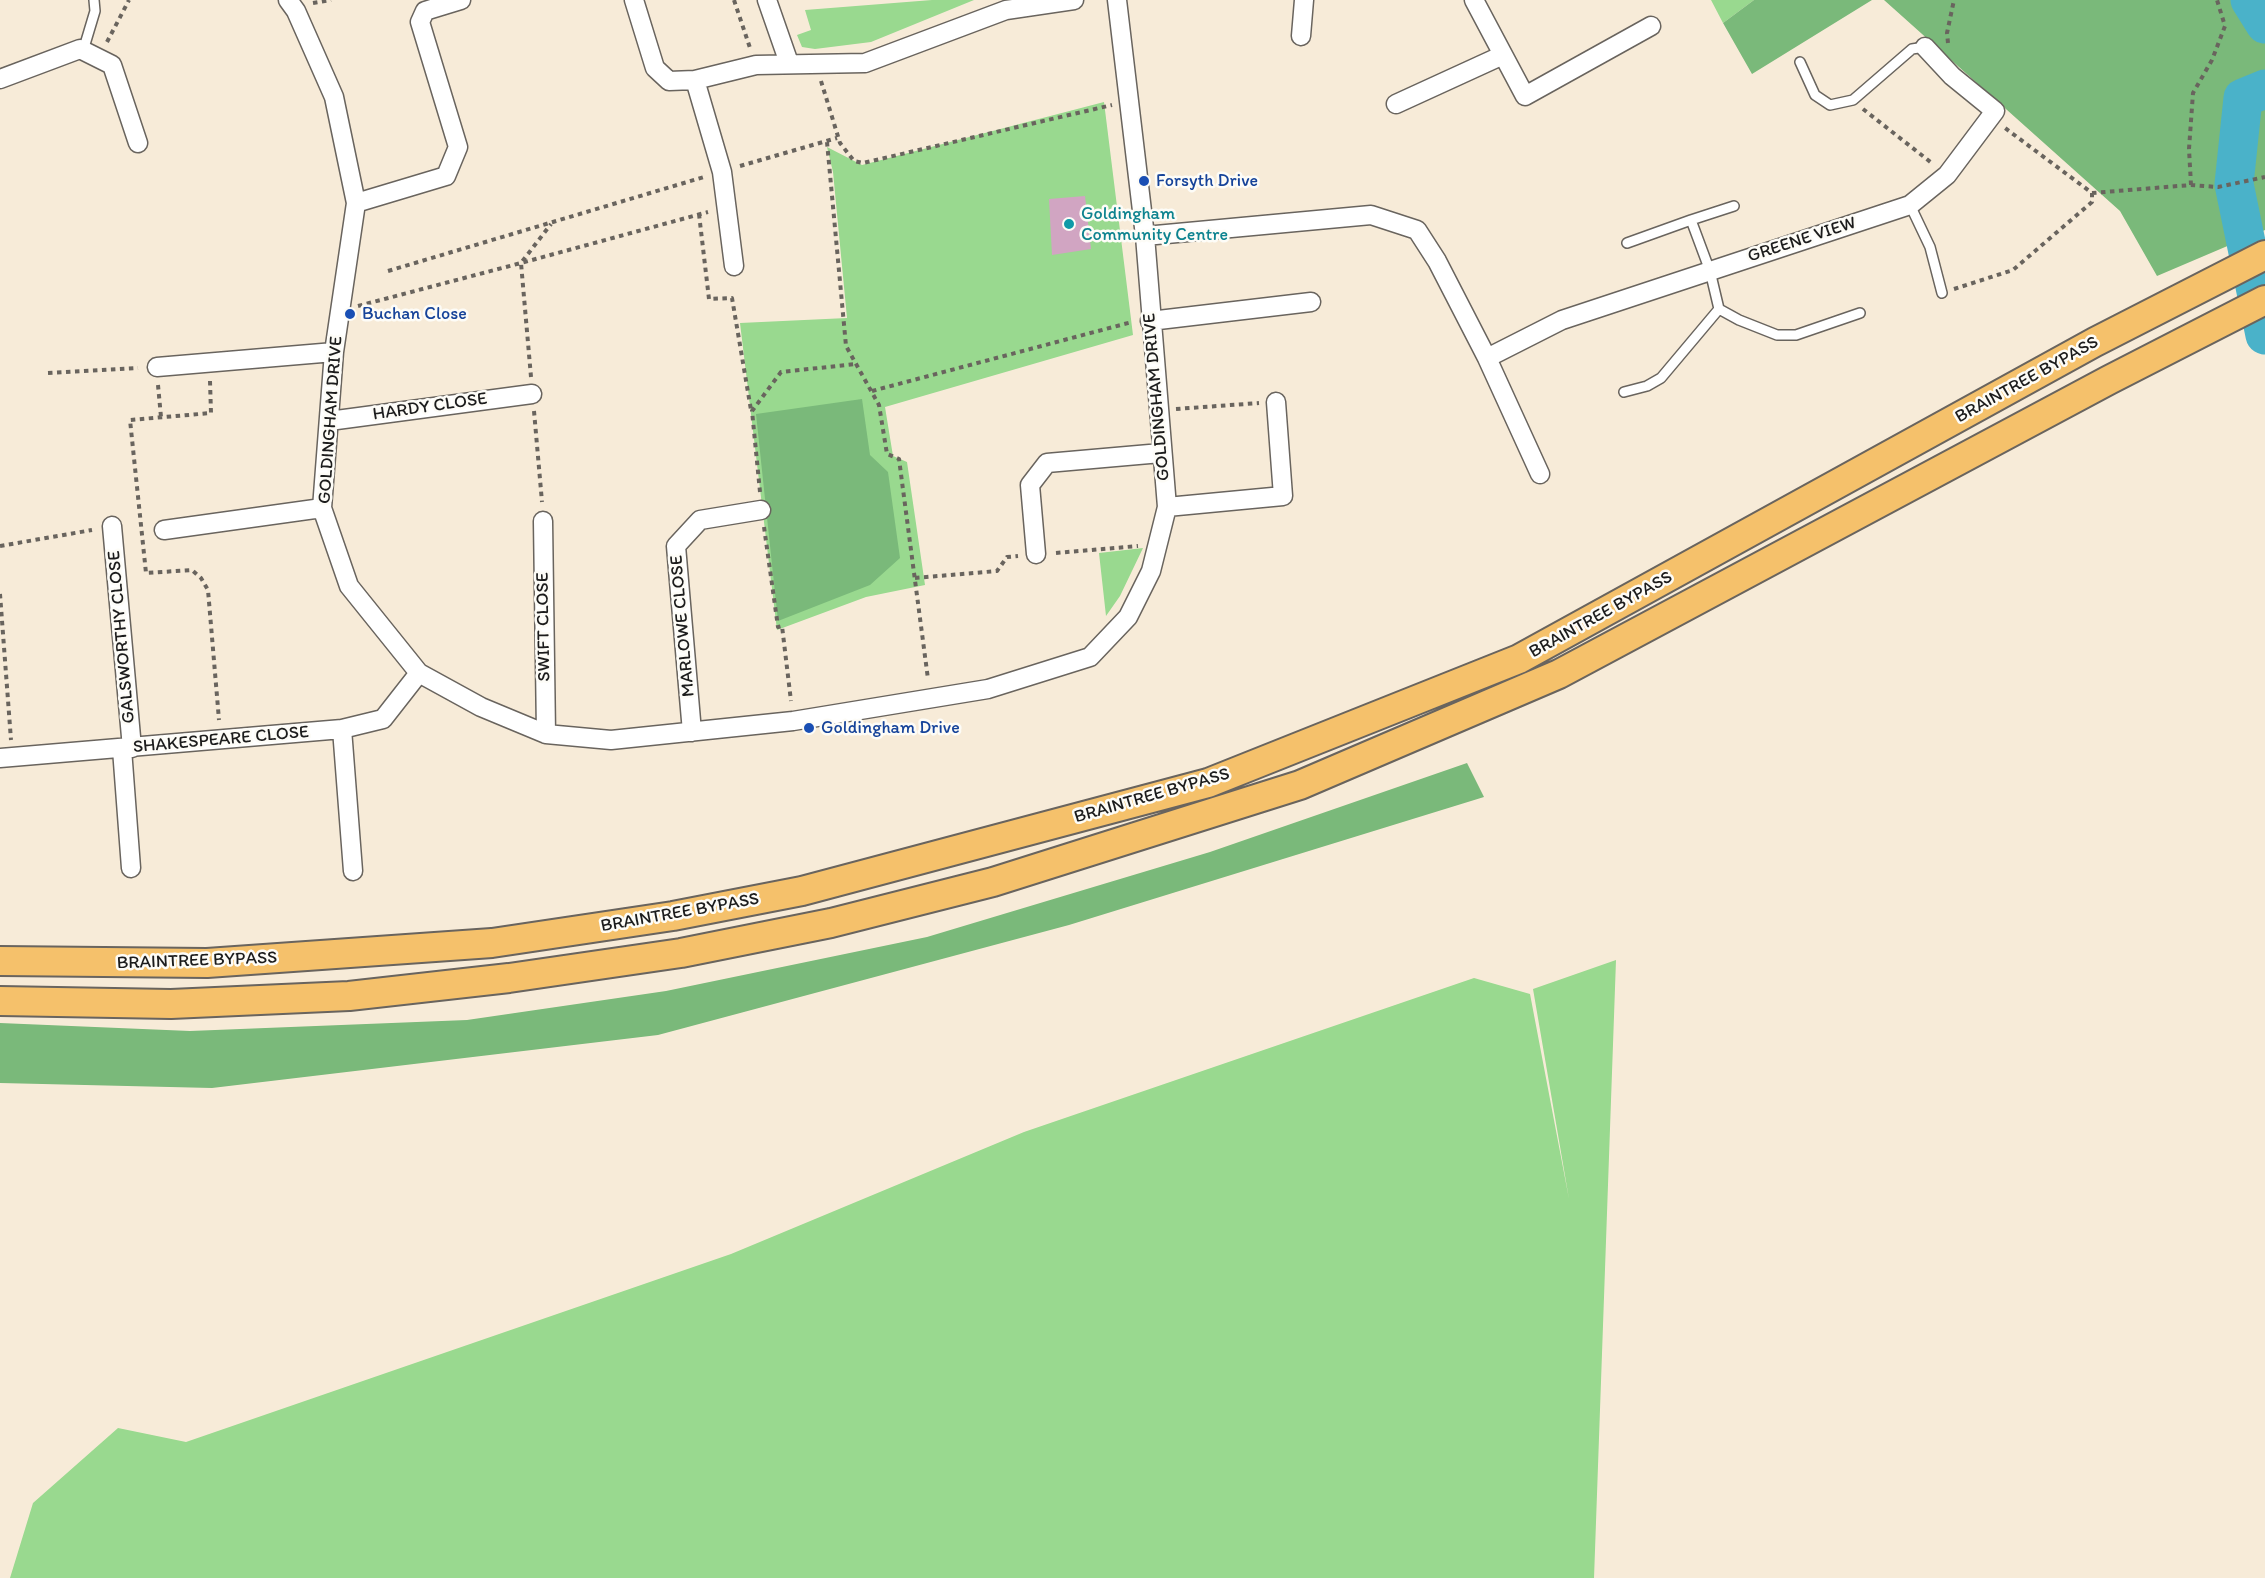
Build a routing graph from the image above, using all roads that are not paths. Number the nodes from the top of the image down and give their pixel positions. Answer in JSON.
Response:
{"nodes":[{"id":1,"x":94,"y":0,"type":"edge"},
{"id":2,"x":288,"y":0,"type":"edge"},
{"id":3,"x":461,"y":0,"type":"edge"},
{"id":4,"x":634,"y":0,"type":"edge"},
{"id":5,"x":767,"y":0,"type":"edge"},
{"id":6,"x":1074,"y":0,"type":"edge"},
{"id":7,"x":1117,"y":0,"type":"edge"},
{"id":8,"x":1304,"y":0,"type":"edge"},
{"id":9,"x":1474,"y":0,"type":"edge"},
{"id":10,"x":1651,"y":26,"type":"dead end"},
{"id":11,"x":1301,"y":36,"type":"dead end"},
{"id":12,"x":1925,"y":46,"type":"joint"},
{"id":13,"x":91,"y":54,"type":"junction"},
{"id":14,"x":1503,"y":55,"type":"junction"},
{"id":15,"x":1800,"y":62,"type":"dead end"},
{"id":16,"x":789,"y":63,"type":"junction"},
{"id":17,"x":0,"y":79,"type":"edge"},
{"id":18,"x":695,"y":80,"type":"junction"},
{"id":19,"x":1396,"y":104,"type":"dead end"},
{"id":20,"x":138,"y":143,"type":"dead end"},
{"id":21,"x":356,"y":203,"type":"junction"},
{"id":22,"x":1910,"y":204,"type":"junction"},
{"id":23,"x":1734,"y":206,"type":"dead end"},
{"id":24,"x":1691,"y":219,"type":"junction"},
{"id":25,"x":1145,"y":236,"type":"junction"},
{"id":26,"x":1627,"y":243,"type":"dead end"},
{"id":27,"x":2265,"y":255,"type":"edge"},
{"id":28,"x":734,"y":266,"type":"dead end"},
{"id":29,"x":1710,"y":271,"type":"junction"},
{"id":30,"x":1942,"y":293,"type":"road end"},
{"id":31,"x":2265,"y":300,"type":"edge"},
{"id":32,"x":1311,"y":302,"type":"dead end"},
{"id":33,"x":1719,"y":309,"type":"junction"},
{"id":34,"x":1860,"y":313,"type":"dead end"},
{"id":35,"x":1150,"y":319,"type":"junction"},
{"id":36,"x":334,"y":352,"type":"junction"},
{"id":37,"x":1487,"y":358,"type":"junction"},
{"id":38,"x":157,"y":367,"type":"road end"},
{"id":39,"x":1624,"y":392,"type":"dead end"},
{"id":40,"x":532,"y":394,"type":"road end"},
{"id":41,"x":1276,"y":402,"type":"road end"},
{"id":42,"x":329,"y":421,"type":"junction"},
{"id":43,"x":1161,"y":453,"type":"junction"},
{"id":44,"x":1540,"y":474,"type":"dead end"},
{"id":45,"x":1167,"y":507,"type":"junction"},
{"id":46,"x":322,"y":508,"type":"junction"},
{"id":47,"x":762,"y":510,"type":"dead end"},
{"id":48,"x":543,"y":521,"type":"road end"},
{"id":49,"x":112,"y":526,"type":"road end"},
{"id":50,"x":164,"y":530,"type":"dead end"},
{"id":51,"x":1036,"y":554,"type":"dead end"},
{"id":52,"x":419,"y":673,"type":"junction"},
{"id":53,"x":342,"y":729,"type":"junction"},
{"id":54,"x":692,"y":732,"type":"junction"},
{"id":55,"x":546,"y":734,"type":"junction"},
{"id":56,"x":127,"y":749,"type":"junction"},
{"id":57,"x":6,"y":758,"type":"edge"},
{"id":58,"x":131,"y":868,"type":"dead end"},
{"id":59,"x":354,"y":871,"type":"dead end"},
{"id":60,"x":0,"y":961,"type":"edge"},
{"id":61,"x":0,"y":1001,"type":"edge"}],
"edges":[{"from":1,"to":13,"type":"lane"},
{"from":2,"to":21,"type":"street"},
{"from":3,"to":21,"type":"street"},
{"from":4,"to":18,"type":"street"},
{"from":5,"to":16,"type":"street"},
{"from":6,"to":16,"type":"street"},
{"from":7,"to":25,"type":"street","name":"GOLDINGHAM DRIVE"},
{"from":8,"to":11,"type":"street"},
{"from":9,"to":14,"type":"street"},
{"from":10,"to":14,"type":"street"},
{"from":12,"to":15,"type":"lane"},
{"from":12,"to":22,"type":"street","name":"GREENE VIEW"},
{"from":13,"to":17,"type":"street"},
{"from":13,"to":20,"type":"street"},
{"from":14,"to":19,"type":"street"},
{"from":16,"to":18,"type":"street"},
{"from":18,"to":28,"type":"street"},
{"from":21,"to":36,"type":"street","name":"GOLDINGHAM DRIVE"},
{"from":22,"to":29,"type":"street","name":"GREENE VIEW"},
{"from":22,"to":30,"type":"lane"},
{"from":23,"to":24,"type":"lane"},
{"from":24,"to":26,"type":"lane"},
{"from":24,"to":29,"type":"lane"},
{"from":25,"to":35,"type":"street","name":"GOLDINGHAM DRIVE"},
{"from":25,"to":37,"type":"street"},
{"from":27,"to":60,"type":"highway","name":"BRAINTREE BYPASS"},
{"from":29,"to":33,"type":"lane"},
{"from":29,"to":37,"type":"street","name":"GREENE VIEW"},
{"from":31,"to":61,"type":"highway","name":"BRAINTREE BYPASS"},
{"from":32,"to":35,"type":"street"},
{"from":33,"to":34,"type":"lane"},
{"from":33,"to":39,"type":"lane"},
{"from":35,"to":43,"type":"street","name":"GOLDINGHAM DRIVE"},
{"from":36,"to":38,"type":"street"},
{"from":36,"to":42,"type":"street","name":"GOLDINGHAM DRIVE"},
{"from":37,"to":44,"type":"street"},
{"from":40,"to":42,"type":"street","name":"HARDY CLOSE"},
{"from":41,"to":45,"type":"street"},
{"from":42,"to":46,"type":"street","name":"GOLDINGHAM DRIVE"},
{"from":43,"to":45,"type":"street","name":"GOLDINGHAM DRIVE"},
{"from":43,"to":51,"type":"street"},
{"from":45,"to":54,"type":"street","name":"GOLDINGHAM DRIVE"},
{"from":46,"to":50,"type":"street"},
{"from":46,"to":52,"type":"street","name":"GOLDINGHAM DRIVE"},
{"from":47,"to":54,"type":"street","name":"MARLOWE CLOSE"},
{"from":48,"to":55,"type":"street","name":"SWIFT CLOSE"},
{"from":49,"to":56,"type":"street","name":"GALSWORTHY CLOSE"},
{"from":52,"to":53,"type":"street","name":"SHAKESPEARE CLOSE"},
{"from":52,"to":55,"type":"street","name":"GOLDINGHAM DRIVE"},
{"from":53,"to":56,"type":"street","name":"SHAKESPEARE CLOSE"},
{"from":53,"to":59,"type":"street"},
{"from":54,"to":55,"type":"street","name":"GOLDINGHAM DRIVE"},
{"from":56,"to":57,"type":"street","name":"SHAKESPEARE CLOSE"},
{"from":56,"to":58,"type":"street","name":"GALSWORTHY CLOSE"}]}
